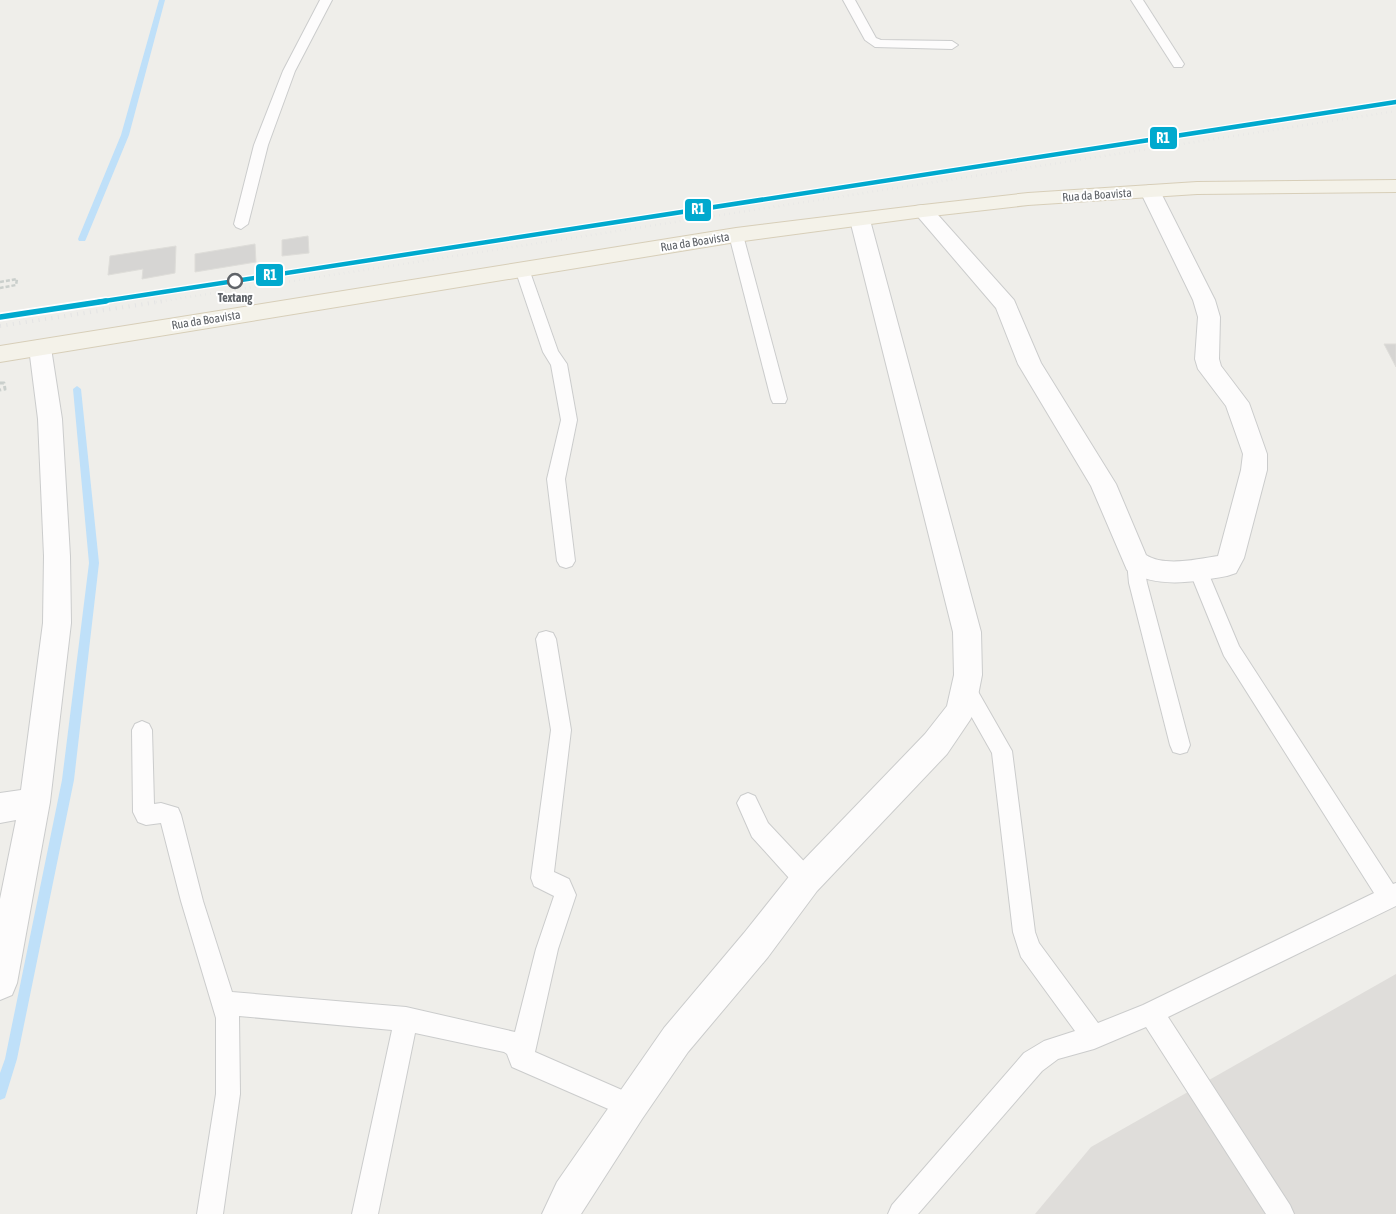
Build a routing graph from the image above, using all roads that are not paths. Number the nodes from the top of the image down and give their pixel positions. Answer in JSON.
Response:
{"nodes":[{"id":1,"x":326,"y":0,"type":"edge"},
{"id":2,"x":849,"y":0,"type":"edge"},
{"id":3,"x":1137,"y":0,"type":"edge"},
{"id":4,"x":952,"y":44,"type":"dead end"},
{"id":5,"x":1178,"y":64,"type":"dead end"},
{"id":6,"x":1396,"y":186,"type":"edge"},
{"id":7,"x":1150,"y":192,"type":"junction"},
{"id":8,"x":922,"y":212,"type":"junction"},
{"id":9,"x":860,"y":220,"type":"junction"},
{"id":10,"x":241,"y":224,"type":"dead end"},
{"id":11,"x":736,"y":236,"type":"junction"},
{"id":12,"x":522,"y":269,"type":"junction"},
{"id":13,"x":40,"y":348,"type":"junction"},
{"id":14,"x":0,"y":354,"type":"edge"},
{"id":15,"x":780,"y":398,"type":"dead end"},
{"id":16,"x":566,"y":561,"type":"dead end"},
{"id":17,"x":1136,"y":562,"type":"junction"},
{"id":18,"x":1198,"y":570,"type":"junction"},
{"id":19,"x":546,"y":639,"type":"dead end"},
{"id":20,"x":965,"y":687,"type":"junction"},
{"id":21,"x":142,"y":730,"type":"dead end"},
{"id":22,"x":1180,"y":745,"type":"dead end"},
{"id":23,"x":35,"y":802,"type":"junction"},
{"id":24,"x":748,"y":803,"type":"dead end"},
{"id":25,"x":0,"y":808,"type":"edge"},
{"id":26,"x":806,"y":880,"type":"junction"},
{"id":27,"x":1392,"y":895,"type":"edge"},
{"id":28,"x":0,"y":983,"type":"edge"},
{"id":29,"x":224,"y":1003,"type":"junction"},
{"id":30,"x":1151,"y":1013,"type":"junction"},
{"id":31,"x":406,"y":1019,"type":"junction"},
{"id":32,"x":1094,"y":1037,"type":"junction"},
{"id":33,"x":521,"y":1058,"type":"junction"},
{"id":34,"x":629,"y":1106,"type":"junction"},
{"id":35,"x":210,"y":1214,"type":"edge"},
{"id":36,"x":365,"y":1214,"type":"edge"},
{"id":37,"x":561,"y":1214,"type":"edge"},
{"id":38,"x":901,"y":1214,"type":"edge"},
{"id":39,"x":1281,"y":1214,"type":"edge"}],
"edges":[{"from":1,"to":10,"type":"lane"},
{"from":2,"to":4,"type":"lane"},
{"from":3,"to":5,"type":"lane"},
{"from":6,"to":7,"type":"main road","name":"Rua da Boavista"},
{"from":7,"to":8,"type":"main road","name":"Rua da Boavista"},
{"from":7,"to":18,"type":"street"},
{"from":8,"to":9,"type":"main road","name":"Rua da Boavista"},
{"from":8,"to":17,"type":"street"},
{"from":9,"to":11,"type":"main road","name":"Rua da Boavista"},
{"from":9,"to":20,"type":"street"},
{"from":11,"to":12,"type":"main road","name":"Rua da Boavista"},
{"from":11,"to":15,"type":"lane"},
{"from":12,"to":13,"type":"main road","name":"Rua da Boavista"},
{"from":12,"to":16,"type":"lane"},
{"from":13,"to":14,"type":"main road","name":"Rua da Boavista"},
{"from":13,"to":23,"type":"street"},
{"from":17,"to":18,"type":"street"},
{"from":17,"to":22,"type":"lane"},
{"from":18,"to":27,"type":"lane"},
{"from":19,"to":33,"type":"lane"},
{"from":20,"to":26,"type":"street"},
{"from":20,"to":32,"type":"lane"},
{"from":21,"to":29,"type":"lane"},
{"from":23,"to":25,"type":"street"},
{"from":23,"to":28,"type":"street"},
{"from":24,"to":26,"type":"lane"},
{"from":26,"to":34,"type":"street"},
{"from":27,"to":30,"type":"lane"},
{"from":29,"to":31,"type":"lane"},
{"from":29,"to":35,"type":"lane"},
{"from":30,"to":32,"type":"lane"},
{"from":30,"to":39,"type":"lane"},
{"from":31,"to":33,"type":"lane"},
{"from":31,"to":36,"type":"lane"},
{"from":32,"to":38,"type":"lane"},
{"from":33,"to":34,"type":"lane"},
{"from":34,"to":37,"type":"street"}]}
